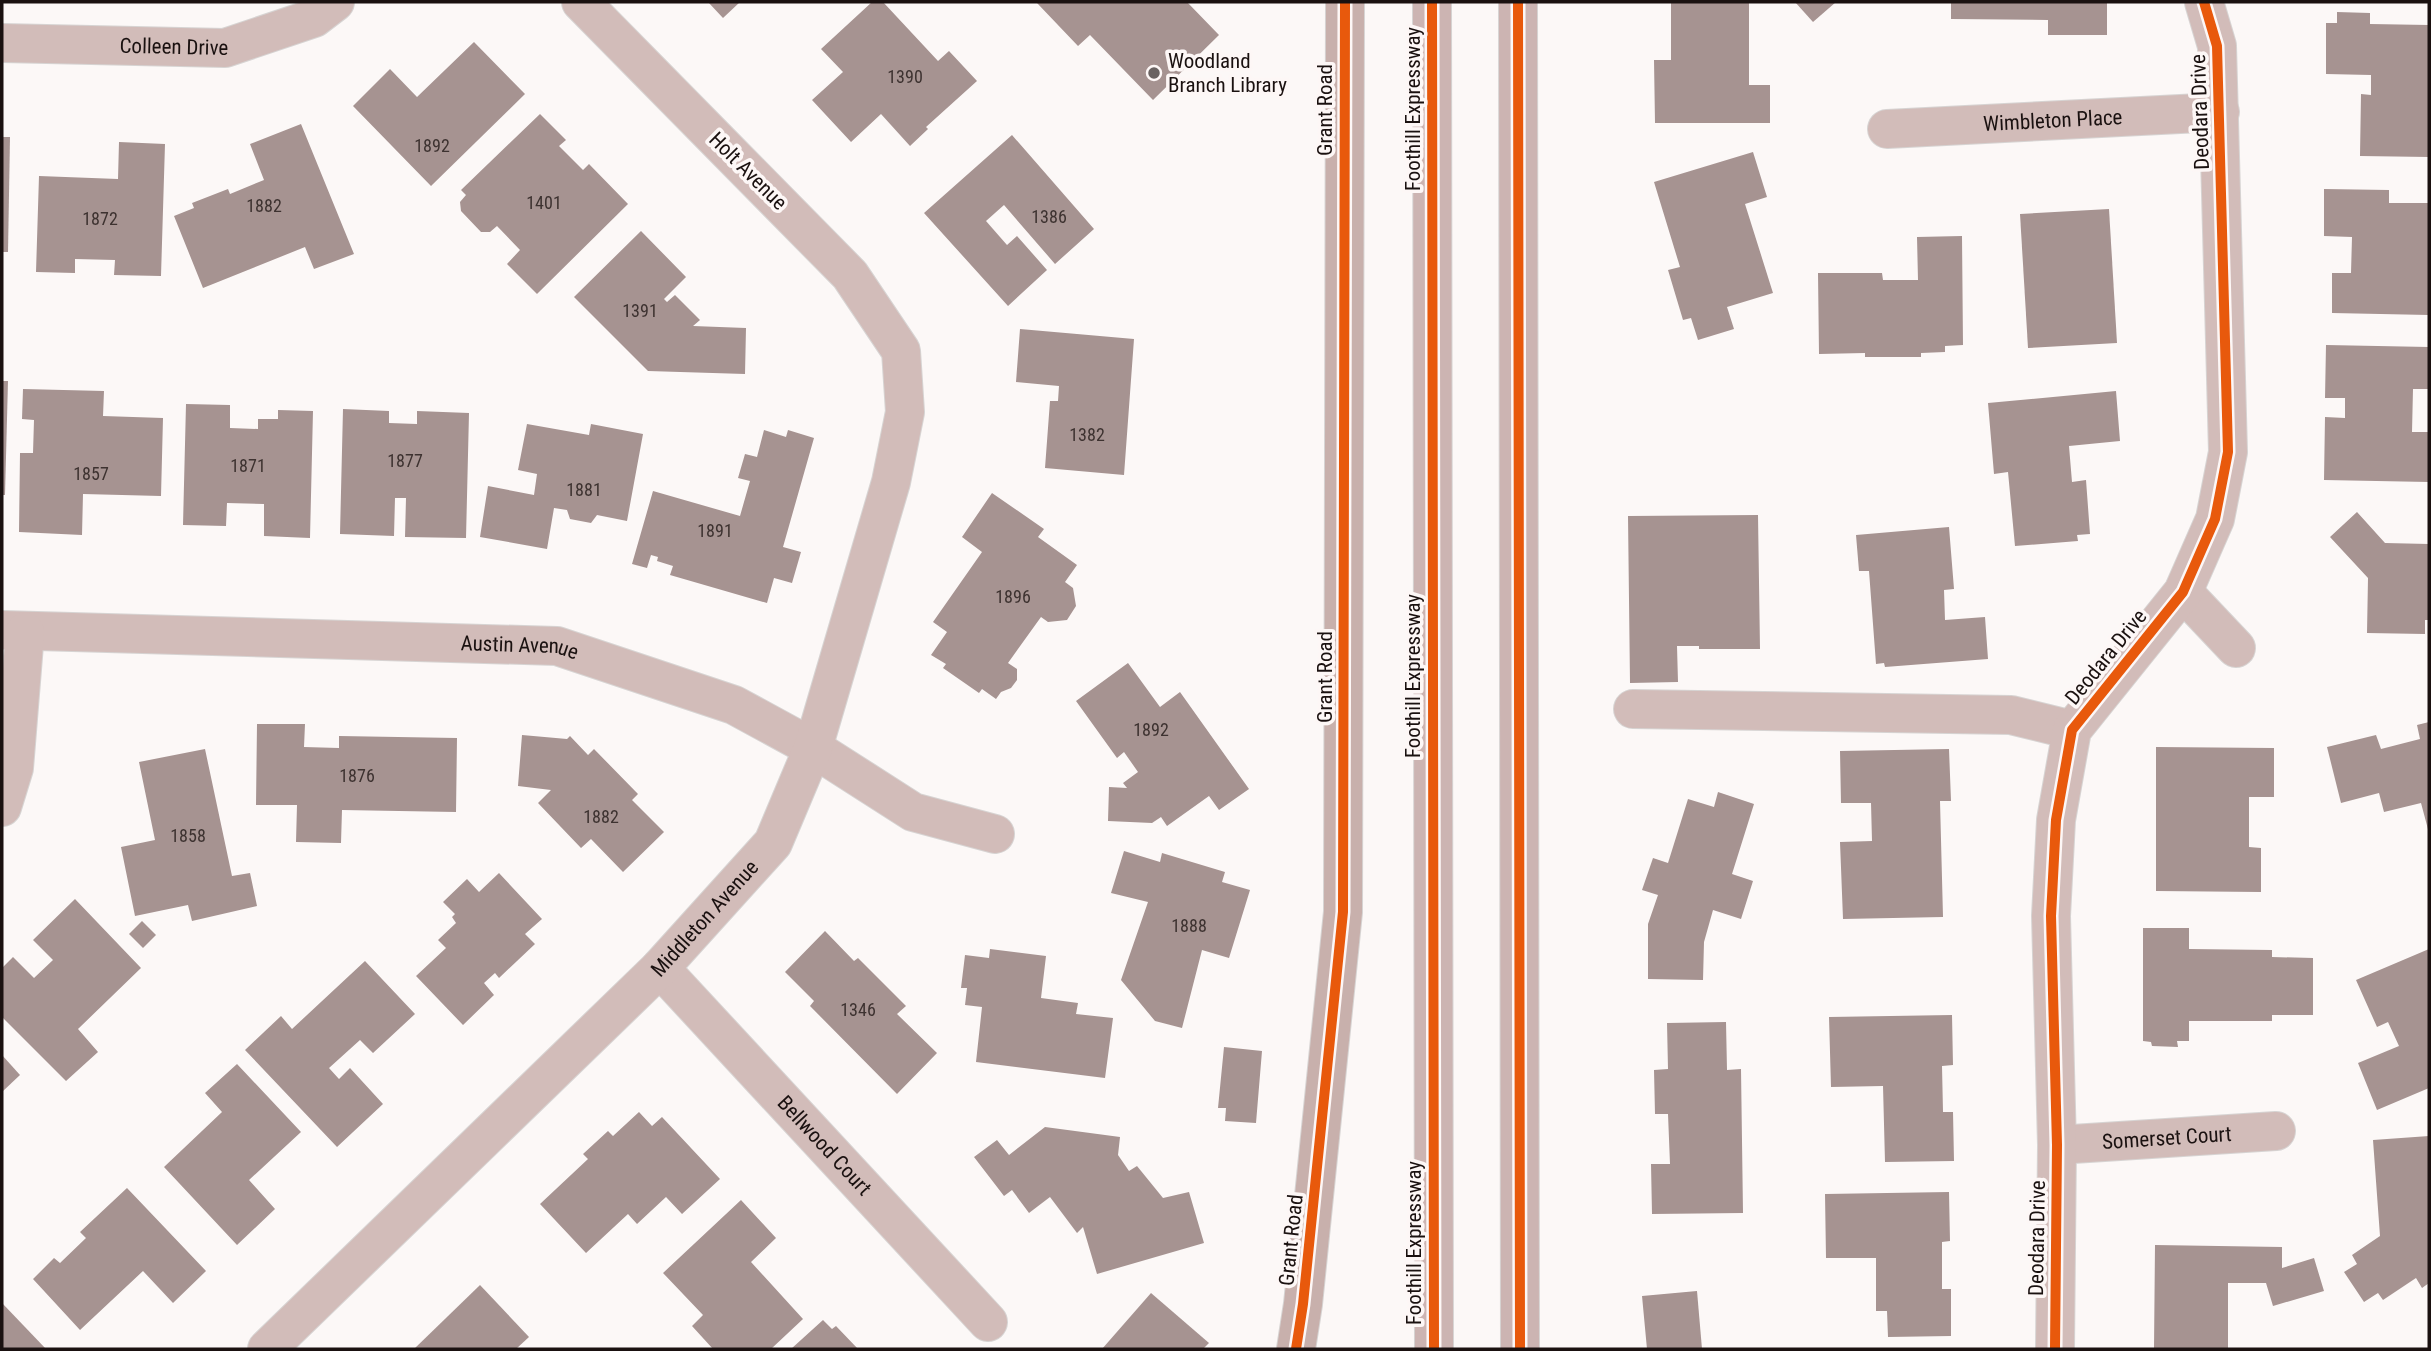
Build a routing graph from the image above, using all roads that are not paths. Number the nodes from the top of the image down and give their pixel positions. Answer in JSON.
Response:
{"nodes":[{"id":1,"x":335,"y":2,"type":"edge"},
{"id":2,"x":581,"y":2,"type":"edge"},
{"id":3,"x":1345,"y":2,"type":"edge"},
{"id":4,"x":1432,"y":2,"type":"edge"},
{"id":5,"x":1518,"y":2,"type":"edge"},
{"id":6,"x":2204,"y":2,"type":"edge"},
{"id":7,"x":2,"y":43,"type":"edge"},
{"id":8,"x":2220,"y":112,"type":"junction"},
{"id":9,"x":1887,"y":129,"type":"dead end"},
{"id":10,"x":901,"y":351,"type":"joint"},
{"id":11,"x":2183,"y":592,"type":"junction"},
{"id":12,"x":13,"y":631,"type":"edge"},
{"id":13,"x":2236,"y":648,"type":"dead end"},
{"id":14,"x":1633,"y":709,"type":"dead end"},
{"id":15,"x":2072,"y":730,"type":"junction"},
{"id":16,"x":813,"y":748,"type":"junction"},
{"id":17,"x":2,"y":807,"type":"edge"},
{"id":18,"x":996,"y":834,"type":"dead end"},
{"id":19,"x":660,"y":968,"type":"junction"},
{"id":20,"x":2276,"y":1130,"type":"dead end"},
{"id":21,"x":2057,"y":1145,"type":"junction"},
{"id":22,"x":988,"y":1322,"type":"dead end"},
{"id":23,"x":267,"y":1349,"type":"edge"},
{"id":24,"x":1296,"y":1349,"type":"edge"},
{"id":25,"x":1434,"y":1349,"type":"edge"},
{"id":26,"x":1520,"y":1349,"type":"edge"},
{"id":27,"x":2055,"y":1349,"type":"edge"}],
"edges":[{"from":1,"to":7,"type":"street","name":"Colleen Drive"},
{"from":2,"to":10,"type":"street","name":"Holt Avenue"},
{"from":3,"to":24,"type":"street","name":"Grant Road"},
{"from":4,"to":25,"type":"highway","name":"Foothill Expressway"},
{"from":5,"to":26,"type":"highway"},
{"from":6,"to":8,"type":"street","name":"Deodara Drive"},
{"from":8,"to":9,"type":"street","name":"Wimbleton Place"},
{"from":8,"to":11,"type":"street","name":"Deodara Drive"},
{"from":10,"to":16,"type":"street","name":"Middleton Avenue"},
{"from":11,"to":13,"type":"street"},
{"from":11,"to":15,"type":"street","name":"Deodara Drive"},
{"from":12,"to":16,"type":"street","name":"Austin Avenue"},
{"from":12,"to":17,"type":"street"},
{"from":14,"to":15,"type":"street"},
{"from":15,"to":21,"type":"street","name":"Deodara Drive"},
{"from":16,"to":18,"type":"street","name":"Austin Avenue"},
{"from":16,"to":19,"type":"street","name":"Middleton Avenue"},
{"from":19,"to":22,"type":"street","name":"Bellwood Court"},
{"from":19,"to":23,"type":"street","name":"Middleton Avenue"},
{"from":20,"to":21,"type":"street","name":"Somerset Court"},
{"from":21,"to":27,"type":"street","name":"Deodara Drive"}]}
